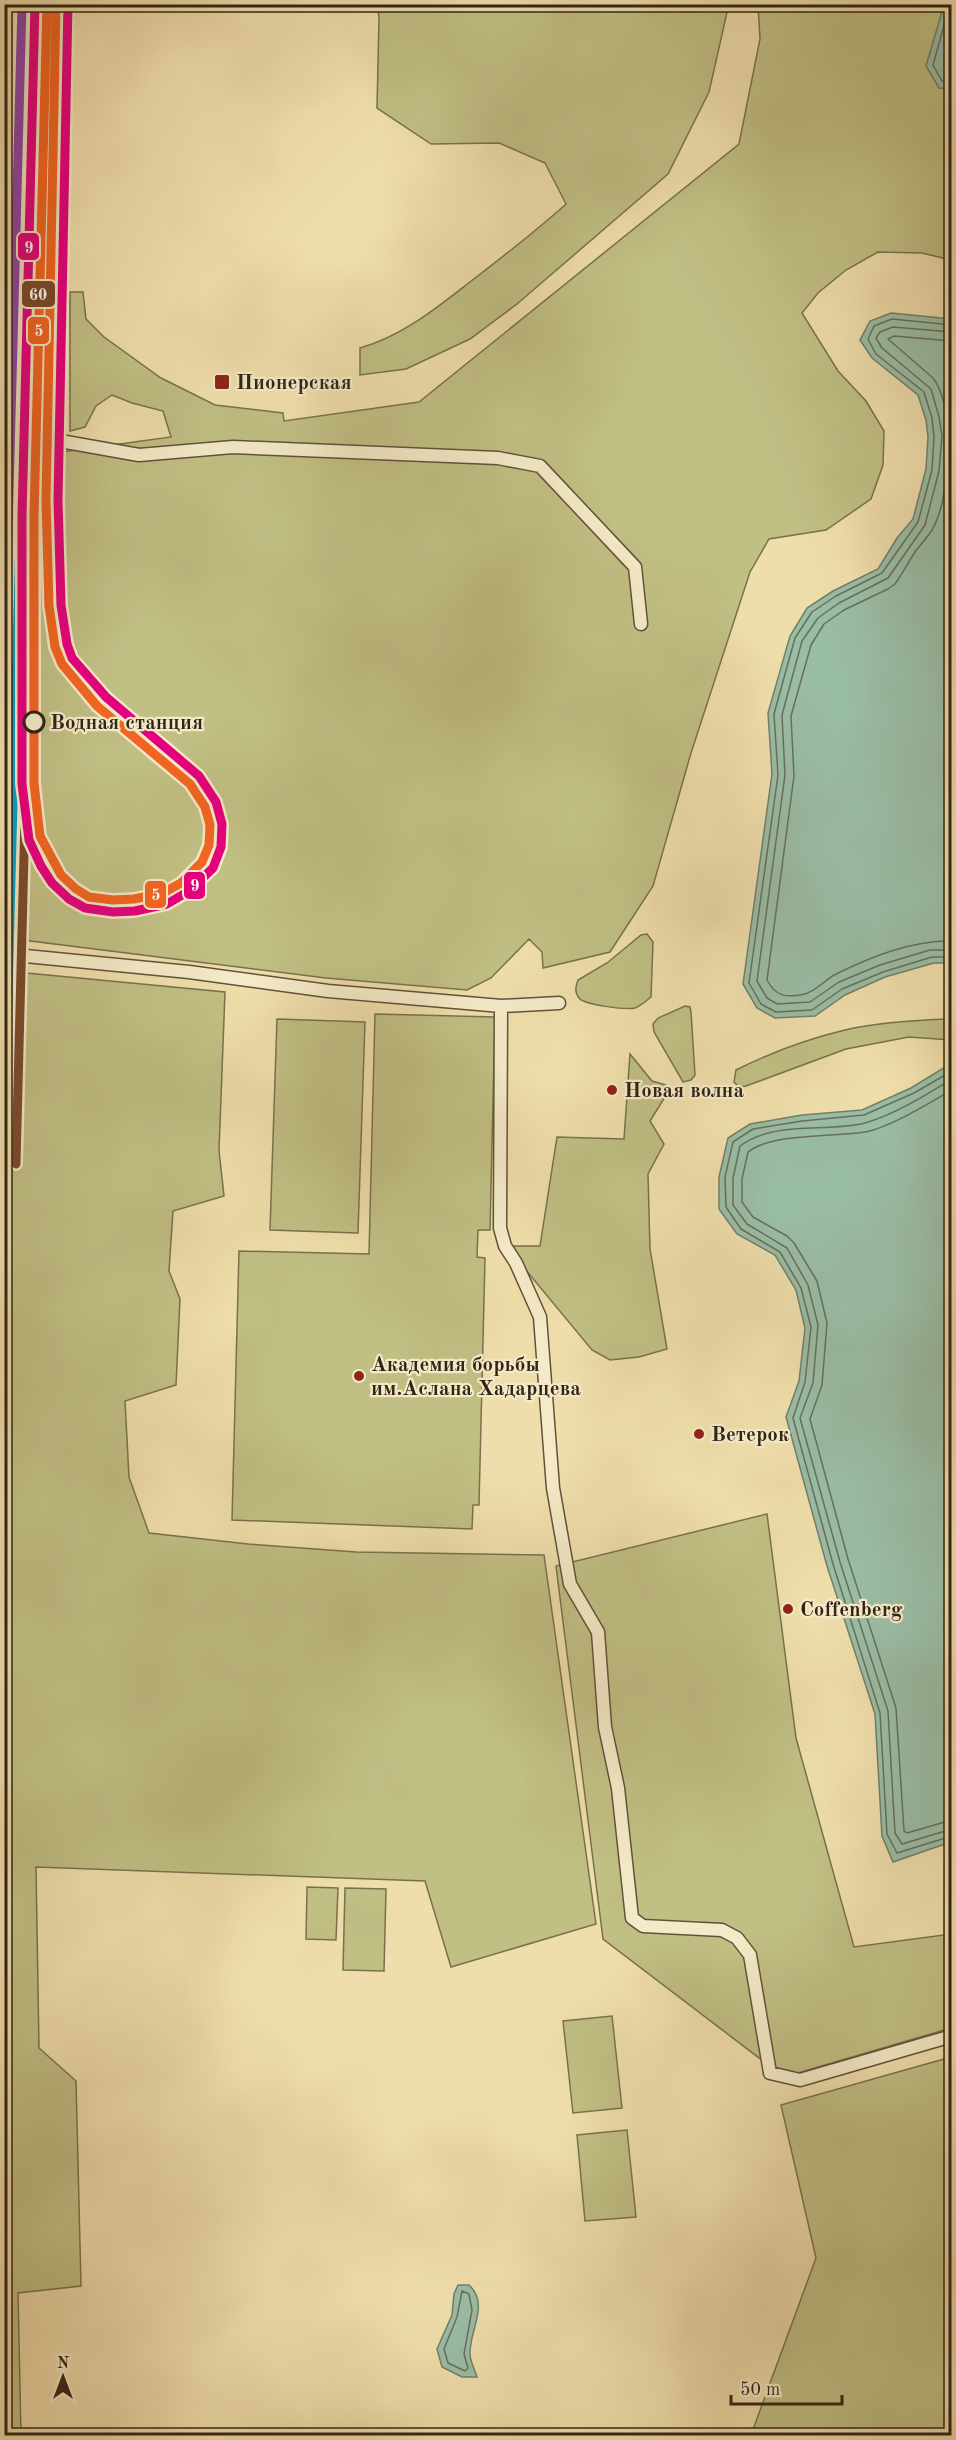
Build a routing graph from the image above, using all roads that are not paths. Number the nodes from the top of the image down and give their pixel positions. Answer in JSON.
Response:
{"nodes":[{"id":1,"x":34,"y":4,"type":"edge"},
{"id":2,"x":14,"y":432,"type":"edge"},
{"id":3,"x":641,"y":624,"type":"dead end"},
{"id":4,"x":8,"y":955,"type":"edge"},
{"id":5,"x":559,"y":1003,"type":"dead end"},
{"id":6,"x":501,"y":1006,"type":"junction"},
{"id":7,"x":4,"y":1164,"type":"edge"},
{"id":8,"x":951,"y":2036,"type":"edge"}],
"edges":[{"from":1,"to":2,"type":"main road"},
{"from":2,"to":3,"type":"street"},
{"from":2,"to":4,"type":"main road"},
{"from":4,"to":6,"type":"street"},
{"from":4,"to":7,"type":"main road"},
{"from":5,"to":6,"type":"street"},
{"from":6,"to":8,"type":"street"}]}
